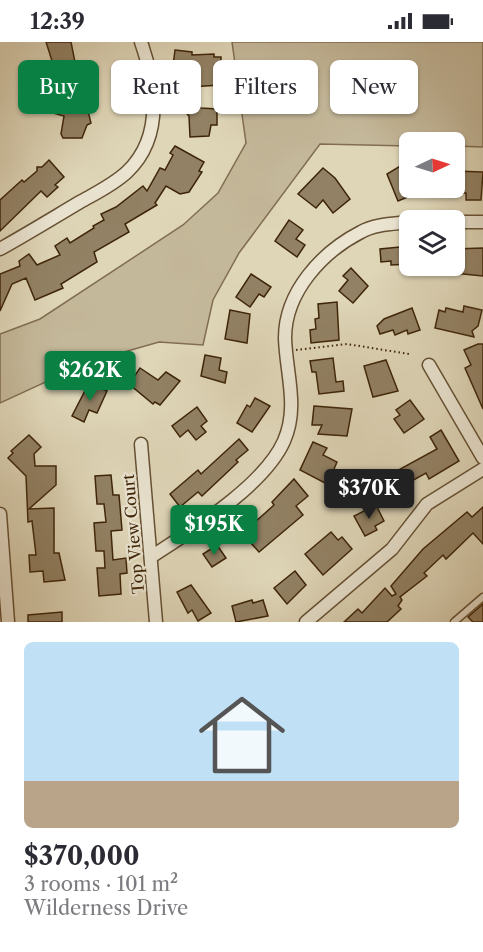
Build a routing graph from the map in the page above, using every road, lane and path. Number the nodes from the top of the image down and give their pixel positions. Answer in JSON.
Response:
{"nodes":[{"id":1,"x":141,"y":42,"type":"edge"},
{"id":2,"x":465,"y":222,"type":"edge"},
{"id":3,"x":483,"y":222,"type":"edge"},
{"id":4,"x":399,"y":223,"type":"edge"},
{"id":5,"x":0,"y":249,"type":"edge"},
{"id":6,"x":296,"y":350,"type":"dead end"},
{"id":7,"x":409,"y":354,"type":"dead end"},
{"id":8,"x":429,"y":366,"type":"dead end"},
{"id":9,"x":141,"y":444,"type":"dead end"},
{"id":10,"x":483,"y":458,"type":"edge"},
{"id":11,"x":483,"y":469,"type":"edge"},
{"id":12,"x":0,"y":514,"type":"edge"},
{"id":13,"x":152,"y":556,"type":"junction"},
{"id":14,"x":483,"y":597,"type":"edge"},
{"id":15,"x":8,"y":622,"type":"edge"},
{"id":16,"x":156,"y":622,"type":"edge"},
{"id":17,"x":306,"y":622,"type":"edge"},
{"id":18,"x":454,"y":622,"type":"edge"}],
"edges":[{"from":1,"to":5,"type":"street"},
{"from":2,"to":3,"type":"street"},
{"from":4,"to":13,"type":"street"},
{"from":6,"to":7,"type":"path"},
{"from":8,"to":10,"type":"street"},
{"from":9,"to":13,"type":"street","name":"Top View Court"},
{"from":11,"to":17,"type":"street"},
{"from":12,"to":15,"type":"street"},
{"from":13,"to":16,"type":"street","name":"Top View Court"},
{"from":14,"to":18,"type":"lane"}]}
